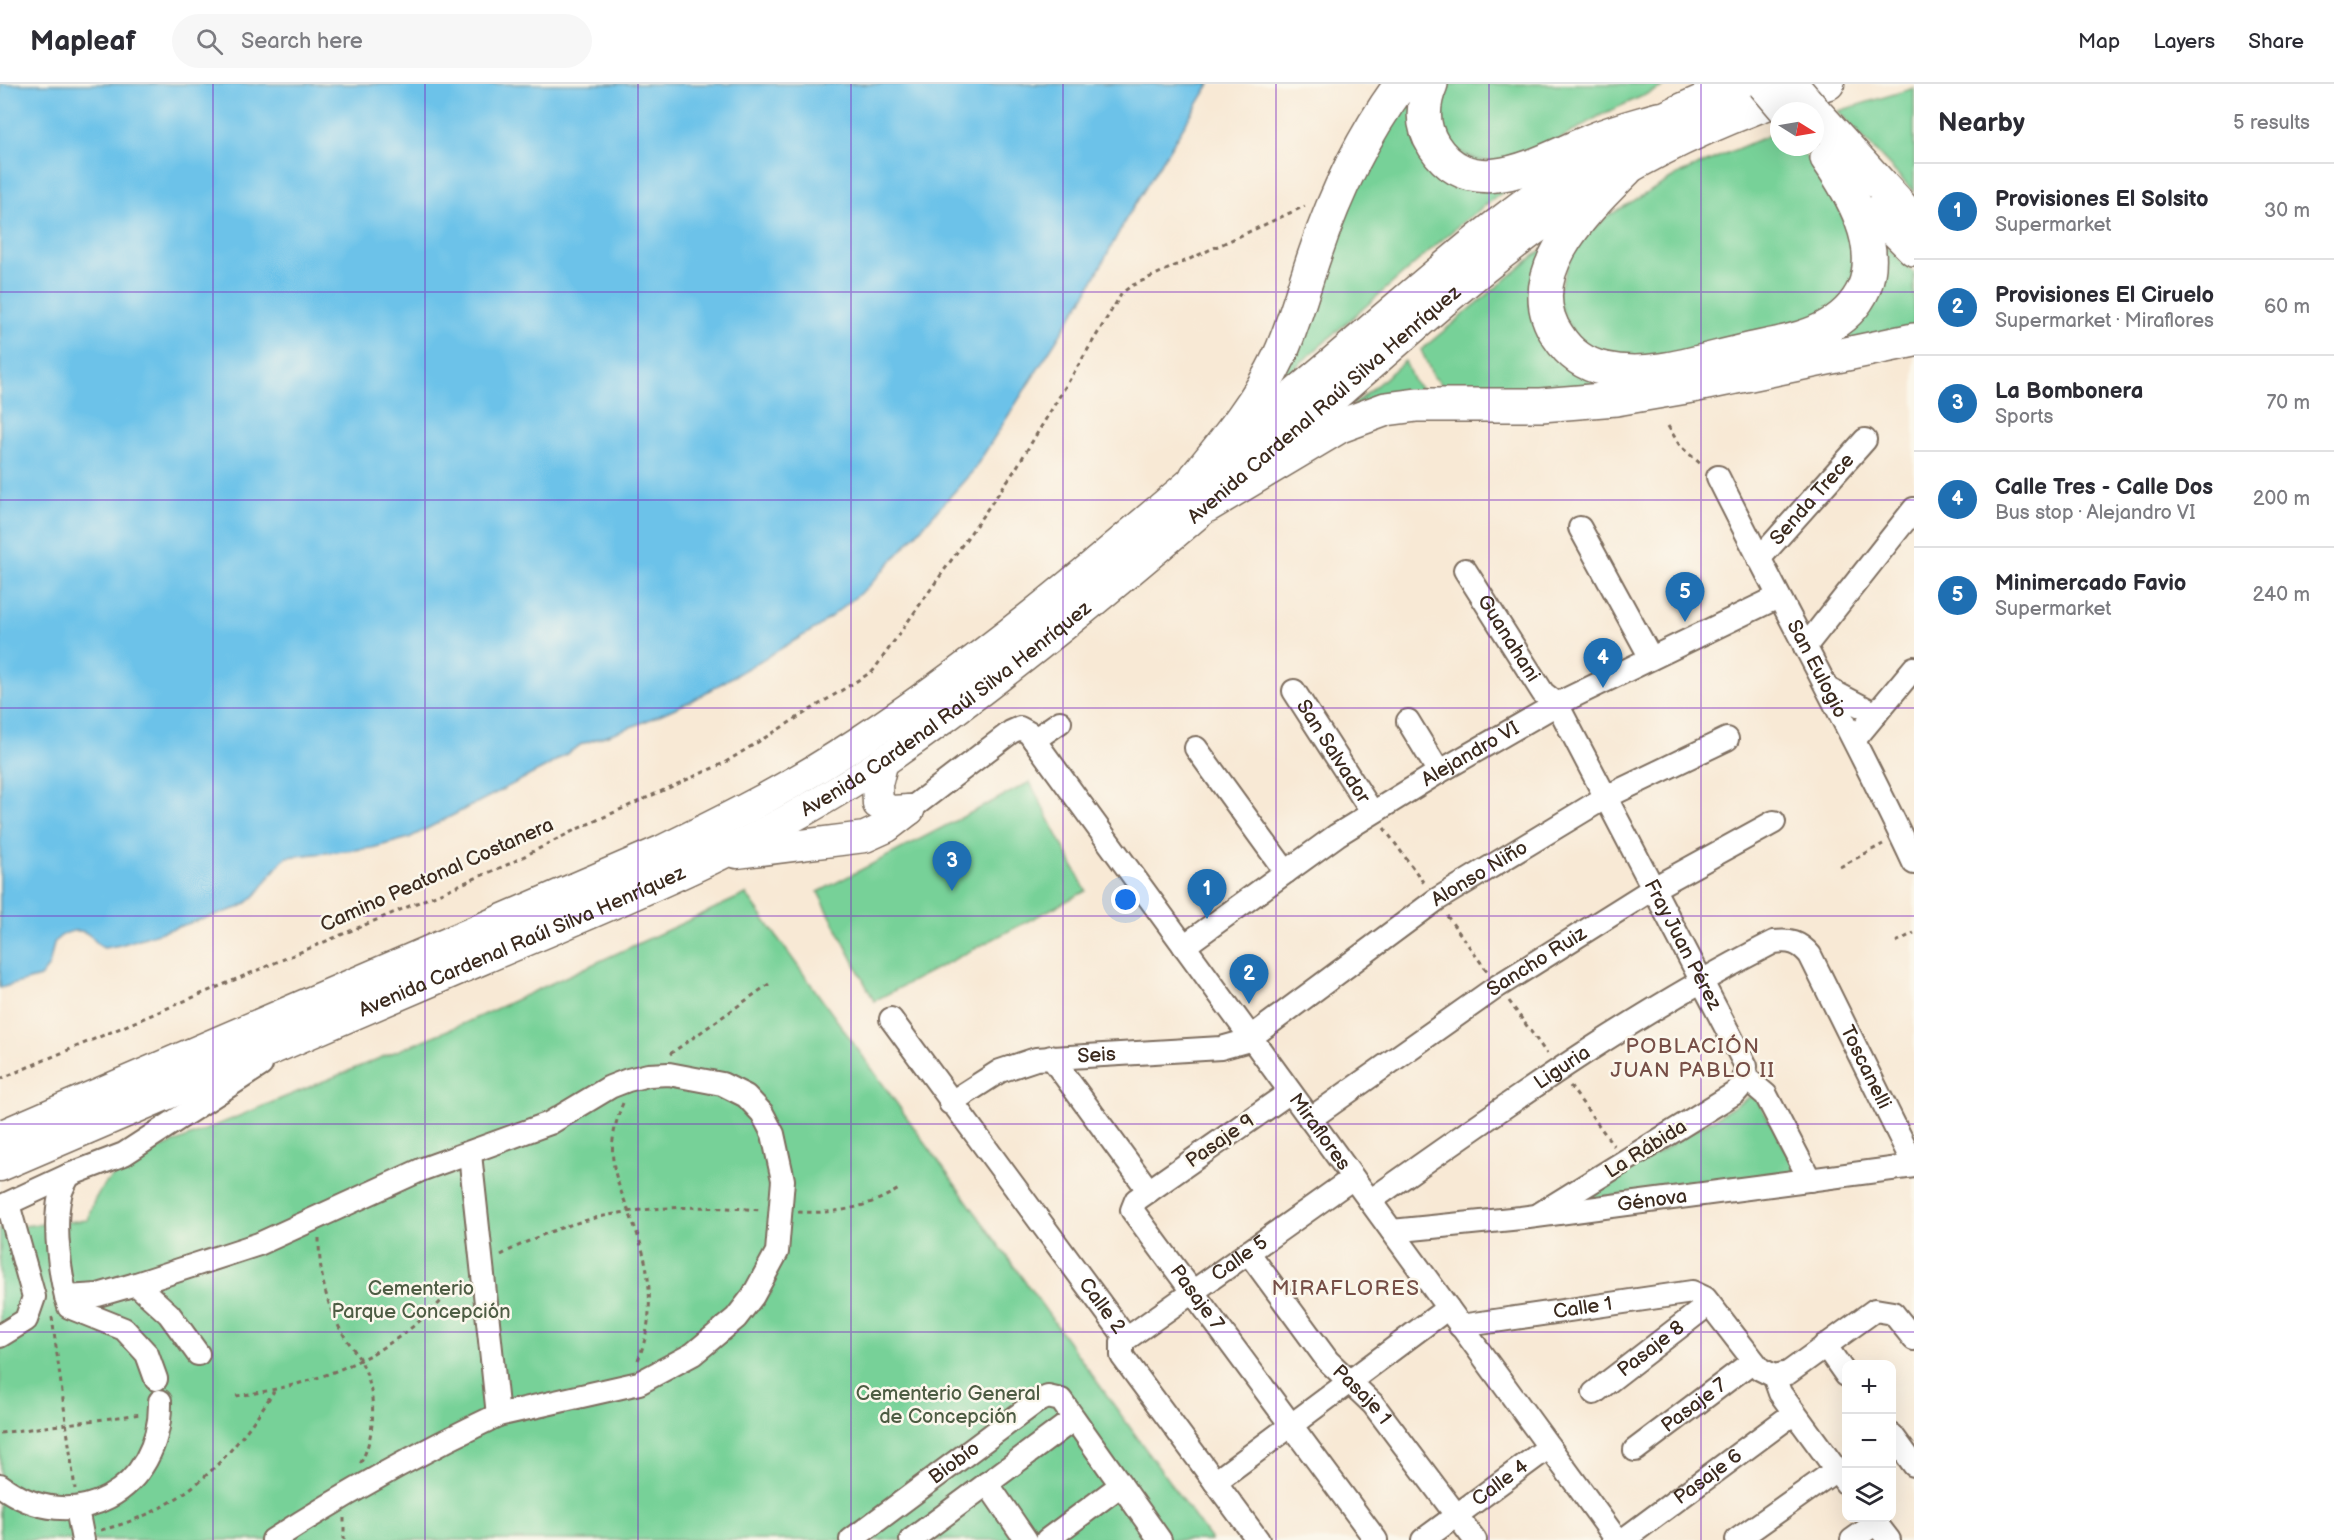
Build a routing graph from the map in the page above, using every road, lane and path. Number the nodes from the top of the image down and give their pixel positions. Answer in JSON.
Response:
{"nodes":[{"id":1,"x":1401,"y":84,"type":"edge"},
{"id":2,"x":1431,"y":84,"type":"edge"},
{"id":3,"x":1740,"y":84,"type":"edge"},
{"id":4,"x":1764,"y":84,"type":"edge"},
{"id":5,"x":1829,"y":84,"type":"edge"},
{"id":6,"x":1788,"y":102,"type":"edge"},
{"id":7,"x":1818,"y":102,"type":"edge"},
{"id":8,"x":1658,"y":119,"type":"junction"},
{"id":9,"x":1770,"y":123,"type":"edge"},
{"id":10,"x":1824,"y":133,"type":"edge"},
{"id":11,"x":1824,"y":137,"type":"edge"},
{"id":12,"x":1824,"y":146,"type":"edge"},
{"id":13,"x":1626,"y":170,"type":"junction"},
{"id":14,"x":1312,"y":201,"type":"dead end"},
{"id":15,"x":1914,"y":221,"type":"edge"},
{"id":16,"x":1914,"y":249,"type":"edge"},
{"id":17,"x":1914,"y":340,"type":"edge"},
{"id":18,"x":1668,"y":426,"type":"dead end"},
{"id":19,"x":1865,"y":440,"type":"dead end"},
{"id":20,"x":1718,"y":477,"type":"joint"},
{"id":21,"x":1202,"y":491,"type":"junction"},
{"id":22,"x":1914,"y":509,"type":"edge"},
{"id":23,"x":1580,"y":528,"type":"dead end"},
{"id":24,"x":1759,"y":559,"type":"junction"},
{"id":25,"x":1465,"y":570,"type":"dead end"},
{"id":26,"x":1778,"y":597,"type":"junction"},
{"id":27,"x":1805,"y":647,"type":"junction"},
{"id":28,"x":1651,"y":658,"type":"junction"},
{"id":29,"x":1914,"y":668,"type":"edge"},
{"id":30,"x":1828,"y":689,"type":"junction"},
{"id":31,"x":1294,"y":691,"type":"dead end"},
{"id":32,"x":1557,"y":704,"type":"junction"},
{"id":33,"x":1876,"y":714,"type":"junction"},
{"id":34,"x":1408,"y":721,"type":"dead end"},
{"id":35,"x":1060,"y":722,"type":"dead end"},
{"id":36,"x":1027,"y":734,"type":"junction"},
{"id":37,"x":1726,"y":739,"type":"dead end"},
{"id":38,"x":1855,"y":740,"type":"junction"},
{"id":39,"x":1196,"y":748,"type":"dead end"},
{"id":40,"x":883,"y":761,"type":"junction"},
{"id":41,"x":1439,"y":772,"type":"junction"},
{"id":42,"x":1606,"y":797,"type":"junction"},
{"id":43,"x":909,"y":810,"type":"junction"},
{"id":44,"x":1372,"y":812,"type":"junction"},
{"id":45,"x":1774,"y":822,"type":"dead end"},
{"id":46,"x":1907,"y":826,"type":"edge"},
{"id":47,"x":714,"y":856,"type":"junction"},
{"id":48,"x":1914,"y":863,"type":"edge"},
{"id":49,"x":1840,"y":867,"type":"dead end"},
{"id":50,"x":1286,"y":872,"type":"junction"},
{"id":51,"x":1654,"y":888,"type":"junction"},
{"id":52,"x":1914,"y":933,"type":"edge"},
{"id":53,"x":1896,"y":942,"type":"dead end"},
{"id":54,"x":1184,"y":946,"type":"junction"},
{"id":55,"x":1819,"y":972,"type":"joint"},
{"id":56,"x":1701,"y":980,"type":"junction"},
{"id":57,"x":769,"y":984,"type":"dead end"},
{"id":58,"x":891,"y":1019,"type":"dead end"},
{"id":59,"x":307,"y":1034,"type":"junction"},
{"id":60,"x":1251,"y":1038,"type":"junction"},
{"id":61,"x":669,"y":1054,"type":"dead end"},
{"id":62,"x":1051,"y":1057,"type":"junction"},
{"id":63,"x":639,"y":1077,"type":"junction"},
{"id":64,"x":1746,"y":1078,"type":"junction"},
{"id":65,"x":0,"y":1079,"type":"edge"},
{"id":66,"x":1290,"y":1092,"type":"junction"},
{"id":67,"x":950,"y":1103,"type":"junction"},
{"id":68,"x":1310,"y":1119,"type":"junction"},
{"id":69,"x":0,"y":1136,"type":"edge"},
{"id":70,"x":470,"y":1154,"type":"junction"},
{"id":71,"x":1914,"y":1165,"type":"edge"},
{"id":72,"x":0,"y":1166,"type":"edge"},
{"id":73,"x":69,"y":1175,"type":"junction"},
{"id":74,"x":1353,"y":1178,"type":"junction"},
{"id":75,"x":1810,"y":1180,"type":"junction"},
{"id":76,"x":900,"y":1189,"type":"dead end"},
{"id":77,"x":1149,"y":1191,"type":"junction"},
{"id":78,"x":1370,"y":1201,"type":"junction"},
{"id":79,"x":4,"y":1205,"type":"edge"},
{"id":80,"x":626,"y":1210,"type":"junction"},
{"id":81,"x":782,"y":1212,"type":"junction"},
{"id":82,"x":1541,"y":1213,"type":"junction"},
{"id":83,"x":320,"y":1216,"type":"junction"},
{"id":84,"x":1392,"y":1231,"type":"junction"},
{"id":85,"x":1248,"y":1252,"type":"junction"},
{"id":86,"x":482,"y":1266,"type":"junction"},
{"id":87,"x":136,"y":1284,"type":"junction"},
{"id":88,"x":1191,"y":1292,"type":"junction"},
{"id":89,"x":1707,"y":1301,"type":"junction"},
{"id":90,"x":59,"y":1303,"type":"junction"},
{"id":91,"x":1454,"y":1317,"type":"junction"},
{"id":92,"x":1910,"y":1327,"type":"edge"},
{"id":93,"x":0,"y":1336,"type":"edge"},
{"id":94,"x":1125,"y":1337,"type":"junction"},
{"id":95,"x":1825,"y":1345,"type":"junction"},
{"id":96,"x":198,"y":1354,"type":"dead end"},
{"id":97,"x":360,"y":1359,"type":"junction"},
{"id":98,"x":1753,"y":1361,"type":"junction"},
{"id":99,"x":1842,"y":1369,"type":"edge"},
{"id":100,"x":1774,"y":1376,"type":"junction"},
{"id":101,"x":1350,"y":1382,"type":"junction"},
{"id":102,"x":622,"y":1388,"type":"junction"},
{"id":103,"x":274,"y":1391,"type":"junction"},
{"id":104,"x":1594,"y":1393,"type":"dead end"},
{"id":105,"x":236,"y":1396,"type":"dead end"},
{"id":106,"x":159,"y":1397,"type":"junction"},
{"id":107,"x":1794,"y":1413,"type":"junction"},
{"id":108,"x":498,"y":1415,"type":"junction"},
{"id":109,"x":1074,"y":1419,"type":"junction"},
{"id":110,"x":66,"y":1423,"type":"junction"},
{"id":111,"x":1290,"y":1425,"type":"junction"},
{"id":112,"x":0,"y":1433,"type":"edge"},
{"id":113,"x":1896,"y":1440,"type":"edge"},
{"id":114,"x":1549,"y":1447,"type":"junction"},
{"id":115,"x":1635,"y":1450,"type":"dead end"},
{"id":116,"x":1914,"y":1465,"type":"edge"},
{"id":117,"x":1841,"y":1476,"type":"edge"},
{"id":118,"x":1215,"y":1482,"type":"junction"},
{"id":119,"x":987,"y":1483,"type":"junction"},
{"id":120,"x":0,"y":1485,"type":"edge"},
{"id":121,"x":1121,"y":1485,"type":"junction"},
{"id":122,"x":346,"y":1493,"type":"junction"},
{"id":123,"x":77,"y":1509,"type":"junction"},
{"id":124,"x":1457,"y":1515,"type":"junction"},
{"id":125,"x":1879,"y":1527,"type":"edge"},
{"id":126,"x":83,"y":1537,"type":"edge"},
{"id":127,"x":913,"y":1539,"type":"edge"},
{"id":128,"x":273,"y":1540,"type":"edge"},
{"id":129,"x":344,"y":1540,"type":"edge"},
{"id":130,"x":851,"y":1540,"type":"edge"},
{"id":131,"x":1026,"y":1540,"type":"edge"},
{"id":132,"x":1047,"y":1540,"type":"edge"},
{"id":133,"x":1160,"y":1540,"type":"edge"},
{"id":134,"x":1258,"y":1540,"type":"edge"},
{"id":135,"x":1376,"y":1540,"type":"edge"},
{"id":136,"x":1423,"y":1540,"type":"edge"},
{"id":137,"x":1475,"y":1540,"type":"edge"},
{"id":138,"x":1617,"y":1540,"type":"edge"},
{"id":139,"x":1623,"y":1540,"type":"edge"},
{"id":140,"x":1737,"y":1540,"type":"edge"},
{"id":141,"x":1852,"y":1540,"type":"edge"}],
"edges":[{"from":1,"to":21,"type":"highway"},
{"from":2,"to":8,"type":"highway"},
{"from":3,"to":8,"type":"main road","name":"Avenida Cardenal Raúl Silva Henríquez"},
{"from":4,"to":6,"type":"highway","bridge":true},
{"from":5,"to":7,"type":"main road","name":"Avenida Cardenal Raúl Silva Henríquez"},
{"from":8,"to":21,"type":"main road","name":"Avenida Cardenal Raúl Silva Henríquez"},
{"from":9,"to":13,"type":"main road","name":"Avenida Cardenal Raúl Silva Henríquez"},
{"from":10,"to":15,"type":"highway"},
{"from":11,"to":16,"type":"highway"},
{"from":12,"to":13,"type":"highway"},
{"from":13,"to":21,"type":"main road","name":"Avenida Cardenal Raúl Silva Henríquez"},
{"from":14,"to":65,"type":"path","name":"Camino Peatonal Costanera"},
{"from":17,"to":21,"type":"highway"},
{"from":18,"to":20,"type":"path"},
{"from":19,"to":24,"type":"street","name":"Senda Trece"},
{"from":20,"to":24,"type":"street","name":"San Eulogio"},
{"from":21,"to":40,"type":"main road","name":"Avenida Cardenal Raúl Silva Henríquez"},
{"from":21,"to":69,"type":"main road","name":"Avenida Cardenal Raúl Silva Henríquez"},
{"from":22,"to":27,"type":"street"},
{"from":23,"to":28,"type":"street"},
{"from":24,"to":26,"type":"street","name":"San Eulogio"},
{"from":25,"to":32,"type":"street","name":"Guanahani"},
{"from":26,"to":27,"type":"street","name":"San Eulogio"},
{"from":26,"to":28,"type":"street","name":"Alejandro VI"},
{"from":27,"to":30,"type":"street","name":"San Eulogio"},
{"from":28,"to":32,"type":"street","name":"Alejandro VI"},
{"from":29,"to":33,"type":"street"},
{"from":30,"to":33,"type":"street"},
{"from":30,"to":38,"type":"street","name":"San Eulogio"},
{"from":31,"to":44,"type":"street","name":"San Salvador"},
{"from":32,"to":41,"type":"street","name":"Alejandro VI"},
{"from":32,"to":42,"type":"street","name":"Fray Juan Pérez"},
{"from":33,"to":38,"type":"street"},
{"from":34,"to":41,"type":"street"},
{"from":35,"to":36,"type":"street"},
{"from":36,"to":43,"type":"street"},
{"from":36,"to":54,"type":"street","name":"Miraflores"},
{"from":37,"to":42,"type":"street","name":"Alonso Niño"},
{"from":38,"to":46,"type":"street","name":"San Eulogio"},
{"from":39,"to":50,"type":"street"},
{"from":40,"to":43,"type":"main road"},
{"from":40,"to":47,"type":"main road","name":"Avenida Cardenal Raúl Silva Henríquez"},
{"from":41,"to":44,"type":"street","name":"Alejandro VI"},
{"from":42,"to":51,"type":"street","name":"Fray Juan Pérez"},
{"from":42,"to":60,"type":"street","name":"Alonso Niño"},
{"from":43,"to":47,"type":"main road"},
{"from":44,"to":50,"type":"street","name":"Alejandro VI"},
{"from":45,"to":51,"type":"street","name":"Sancho Ruiz"},
{"from":46,"to":48,"type":"street","name":"San Eulogio"},
{"from":46,"to":49,"type":"path"},
{"from":47,"to":59,"type":"main road","name":"Avenida Cardenal Raúl Silva Henríquez"},
{"from":50,"to":54,"type":"street","name":"Alejandro VI"},
{"from":51,"to":56,"type":"street","name":"Fray Juan Pérez"},
{"from":51,"to":68,"type":"street","name":"Sancho Ruiz"},
{"from":52,"to":53,"type":"path"},
{"from":54,"to":60,"type":"street","name":"Miraflores"},
{"from":55,"to":56,"type":"street","name":"Liguria"},
{"from":55,"to":71,"type":"street","name":"Toscanelli"},
{"from":56,"to":64,"type":"street","name":"Fray Juan Pérez"},
{"from":56,"to":78,"type":"street","name":"Liguria"},
{"from":57,"to":61,"type":"path"},
{"from":58,"to":67,"type":"street","name":"Calle 2"},
{"from":59,"to":72,"type":"main road","name":"Avenida Cardenal Raúl Silva Henríquez"},
{"from":59,"to":73,"type":"street"},
{"from":60,"to":62,"type":"street","name":"Seis"},
{"from":60,"to":66,"type":"street","name":"Miraflores"},
{"from":62,"to":67,"type":"street","name":"Seis"},
{"from":62,"to":77,"type":"street"},
{"from":63,"to":70,"type":"street"},
{"from":63,"to":80,"type":"path"},
{"from":63,"to":81,"type":"street"},
{"from":64,"to":75,"type":"street"},
{"from":64,"to":82,"type":"street","name":"La Rábida"},
{"from":66,"to":68,"type":"street","name":"Miraflores"},
{"from":66,"to":77,"type":"street","name":"Pasaje 9"},
{"from":67,"to":94,"type":"street","name":"Calle 2"},
{"from":68,"to":74,"type":"street","name":"Miraflores"},
{"from":70,"to":83,"type":"street"},
{"from":70,"to":86,"type":"street"},
{"from":71,"to":75,"type":"street","name":"Génova"},
{"from":73,"to":79,"type":"street"},
{"from":73,"to":90,"type":"street"},
{"from":74,"to":78,"type":"street","name":"Miraflores"},
{"from":74,"to":85,"type":"street","name":"Calle 5"},
{"from":75,"to":82,"type":"street","name":"Génova"},
{"from":76,"to":81,"type":"path"},
{"from":77,"to":88,"type":"street","name":"Pasaje 7"},
{"from":78,"to":84,"type":"street","name":"Miraflores"},
{"from":79,"to":93,"type":"street"},
{"from":80,"to":81,"type":"path"},
{"from":80,"to":86,"type":"path"},
{"from":80,"to":102,"type":"path"},
{"from":81,"to":102,"type":"street"},
{"from":82,"to":84,"type":"street","name":"Génova"},
{"from":83,"to":87,"type":"street"},
{"from":83,"to":97,"type":"path"},
{"from":84,"to":91,"type":"street","name":"Miraflores"},
{"from":85,"to":88,"type":"street","name":"Calle 5"},
{"from":85,"to":101,"type":"street","name":"Pasaje 1"},
{"from":86,"to":97,"type":"path"},
{"from":86,"to":108,"type":"street"},
{"from":87,"to":90,"type":"street"},
{"from":87,"to":96,"type":"street"},
{"from":88,"to":94,"type":"street","name":"Calle 5"},
{"from":88,"to":111,"type":"street","name":"Pasaje 7"},
{"from":89,"to":91,"type":"street","name":"Calle 1"},
{"from":89,"to":98,"type":"street"},
{"from":89,"to":104,"type":"street","name":"Pasaje 8"},
{"from":90,"to":106,"type":"street"},
{"from":90,"to":110,"type":"path"},
{"from":91,"to":101,"type":"street"},
{"from":91,"to":114,"type":"street","name":"Miraflores"},
{"from":92,"to":95,"type":"street"},
{"from":94,"to":118,"type":"street","name":"Calle 2"},
{"from":95,"to":99,"type":"street"},
{"from":95,"to":100,"type":"street"},
{"from":97,"to":103,"type":"path"},
{"from":97,"to":122,"type":"path"},
{"from":98,"to":100,"type":"street"},
{"from":98,"to":115,"type":"street","name":"Pasaje 7"},
{"from":100,"to":107,"type":"street"},
{"from":101,"to":111,"type":"street"},
{"from":101,"to":124,"type":"street","name":"Pasaje 1"},
{"from":102,"to":108,"type":"street"},
{"from":103,"to":105,"type":"path"},
{"from":103,"to":126,"type":"path"},
{"from":106,"to":110,"type":"path"},
{"from":106,"to":123,"type":"street"},
{"from":107,"to":117,"type":"street"},
{"from":107,"to":139,"type":"street","name":"Pasaje 6"},
{"from":108,"to":122,"type":"street"},
{"from":109,"to":119,"type":"street","name":"Biobío"},
{"from":109,"to":121,"type":"street"},
{"from":109,"to":130,"type":"street","name":"Biobío"},
{"from":110,"to":112,"type":"path"},
{"from":110,"to":123,"type":"path"},
{"from":111,"to":118,"type":"street"},
{"from":111,"to":135,"type":"street","name":"Pasaje 7"},
{"from":113,"to":116,"type":"street"},
{"from":114,"to":124,"type":"street","name":"Calle 4"},
{"from":114,"to":138,"type":"street","name":"Miraflores"},
{"from":117,"to":140,"type":"street"},
{"from":118,"to":134,"type":"street","name":"Calle 2"},
{"from":119,"to":127,"type":"street","name":"Biobío"},
{"from":119,"to":131,"type":"street"},
{"from":120,"to":123,"type":"street"},
{"from":121,"to":132,"type":"street"},
{"from":121,"to":133,"type":"street"},
{"from":122,"to":128,"type":"street"},
{"from":122,"to":129,"type":"path"},
{"from":123,"to":126,"type":"street"},
{"from":124,"to":136,"type":"street","name":"Calle 4"},
{"from":124,"to":137,"type":"street","name":"Pasaje 1"},
{"from":125,"to":141,"type":"street"}]}
